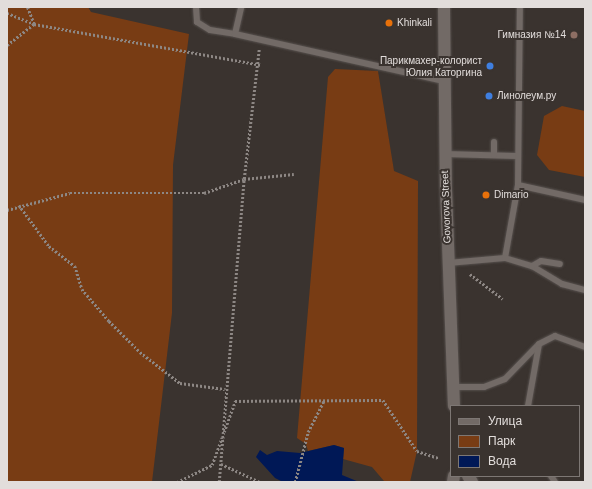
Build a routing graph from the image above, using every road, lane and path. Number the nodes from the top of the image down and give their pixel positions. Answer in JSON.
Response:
{"nodes":[{"id":1,"x":27,"y":7,"type":"edge"},
{"id":2,"x":196,"y":7,"type":"edge"},
{"id":3,"x":241,"y":7,"type":"edge"},
{"id":4,"x":444,"y":7,"type":"edge"},
{"id":5,"x":520,"y":7,"type":"edge"},
{"id":6,"x":7,"y":13,"type":"edge"},
{"id":7,"x":34,"y":24,"type":"junction"},
{"id":8,"x":235,"y":34,"type":"junction"},
{"id":9,"x":260,"y":42,"type":"junction"},
{"id":10,"x":7,"y":45,"type":"edge"},
{"id":11,"x":257,"y":64,"type":"junction"},
{"id":12,"x":261,"y":65,"type":"dead end"},
{"id":13,"x":444,"y":81,"type":"junction"},
{"id":14,"x":494,"y":142,"type":"dead end"},
{"id":15,"x":445,"y":154,"type":"junction"},
{"id":16,"x":494,"y":155,"type":"junction"},
{"id":17,"x":516,"y":156,"type":"junction"},
{"id":18,"x":294,"y":174,"type":"dead end"},
{"id":19,"x":244,"y":179,"type":"junction"},
{"id":20,"x":518,"y":185,"type":"junction"},
{"id":21,"x":585,"y":200,"type":"edge"},
{"id":22,"x":19,"y":205,"type":"junction"},
{"id":23,"x":7,"y":210,"type":"edge"},
{"id":24,"x":505,"y":258,"type":"junction"},
{"id":25,"x":448,"y":263,"type":"junction"},
{"id":26,"x":560,"y":264,"type":"dead end"},
{"id":27,"x":532,"y":266,"type":"junction"},
{"id":28,"x":470,"y":274,"type":"dead end"},
{"id":29,"x":585,"y":290,"type":"edge"},
{"id":30,"x":503,"y":299,"type":"dead end"},
{"id":31,"x":539,"y":344,"type":"junction"},
{"id":32,"x":585,"y":347,"type":"edge"},
{"id":33,"x":454,"y":387,"type":"junction"},
{"id":34,"x":225,"y":390,"type":"junction"},
{"id":35,"x":324,"y":401,"type":"junction"},
{"id":36,"x":454,"y":405,"type":"edge"},
{"id":37,"x":528,"y":405,"type":"edge"},
{"id":38,"x":224,"y":434,"type":"junction"},
{"id":39,"x":438,"y":458,"type":"dead end"},
{"id":40,"x":221,"y":464,"type":"junction"},
{"id":41,"x":176,"y":482,"type":"edge"},
{"id":42,"x":219,"y":482,"type":"edge"},
{"id":43,"x":260,"y":482,"type":"edge"},
{"id":44,"x":295,"y":482,"type":"edge"}],
"edges":[{"from":1,"to":7,"type":"path"},
{"from":2,"to":8,"type":"lane"},
{"from":3,"to":8,"type":"lane"},
{"from":4,"to":13,"type":"main road","name":"Govorova Street"},
{"from":5,"to":17,"type":"lane"},
{"from":6,"to":7,"type":"path"},
{"from":7,"to":10,"type":"path"},
{"from":7,"to":11,"type":"path"},
{"from":8,"to":9,"type":"lane"},
{"from":9,"to":11,"type":"path"},
{"from":9,"to":13,"type":"lane"},
{"from":11,"to":12,"type":"path"},
{"from":11,"to":19,"type":"path"},
{"from":13,"to":15,"type":"main road","name":"Govorova Street"},
{"from":14,"to":16,"type":"lane"},
{"from":15,"to":16,"type":"lane"},
{"from":15,"to":25,"type":"main road","name":"Govorova Street"},
{"from":16,"to":17,"type":"lane"},
{"from":17,"to":20,"type":"lane"},
{"from":18,"to":19,"type":"path"},
{"from":19,"to":22,"type":"path"},
{"from":19,"to":34,"type":"path"},
{"from":20,"to":21,"type":"lane"},
{"from":20,"to":24,"type":"lane"},
{"from":22,"to":23,"type":"path"},
{"from":22,"to":34,"type":"path"},
{"from":24,"to":25,"type":"lane"},
{"from":24,"to":27,"type":"lane"},
{"from":25,"to":33,"type":"main road","name":"Govorova Street"},
{"from":26,"to":27,"type":"lane"},
{"from":27,"to":29,"type":"lane"},
{"from":28,"to":30,"type":"path"},
{"from":31,"to":32,"type":"lane"},
{"from":31,"to":33,"type":"lane"},
{"from":31,"to":37,"type":"lane"},
{"from":33,"to":36,"type":"main road","name":"Govorova Street"},
{"from":34,"to":38,"type":"path"},
{"from":35,"to":38,"type":"path"},
{"from":35,"to":39,"type":"path"},
{"from":35,"to":44,"type":"path"},
{"from":38,"to":40,"type":"path"},
{"from":38,"to":41,"type":"path"},
{"from":40,"to":42,"type":"path"},
{"from":40,"to":43,"type":"path"}]}
